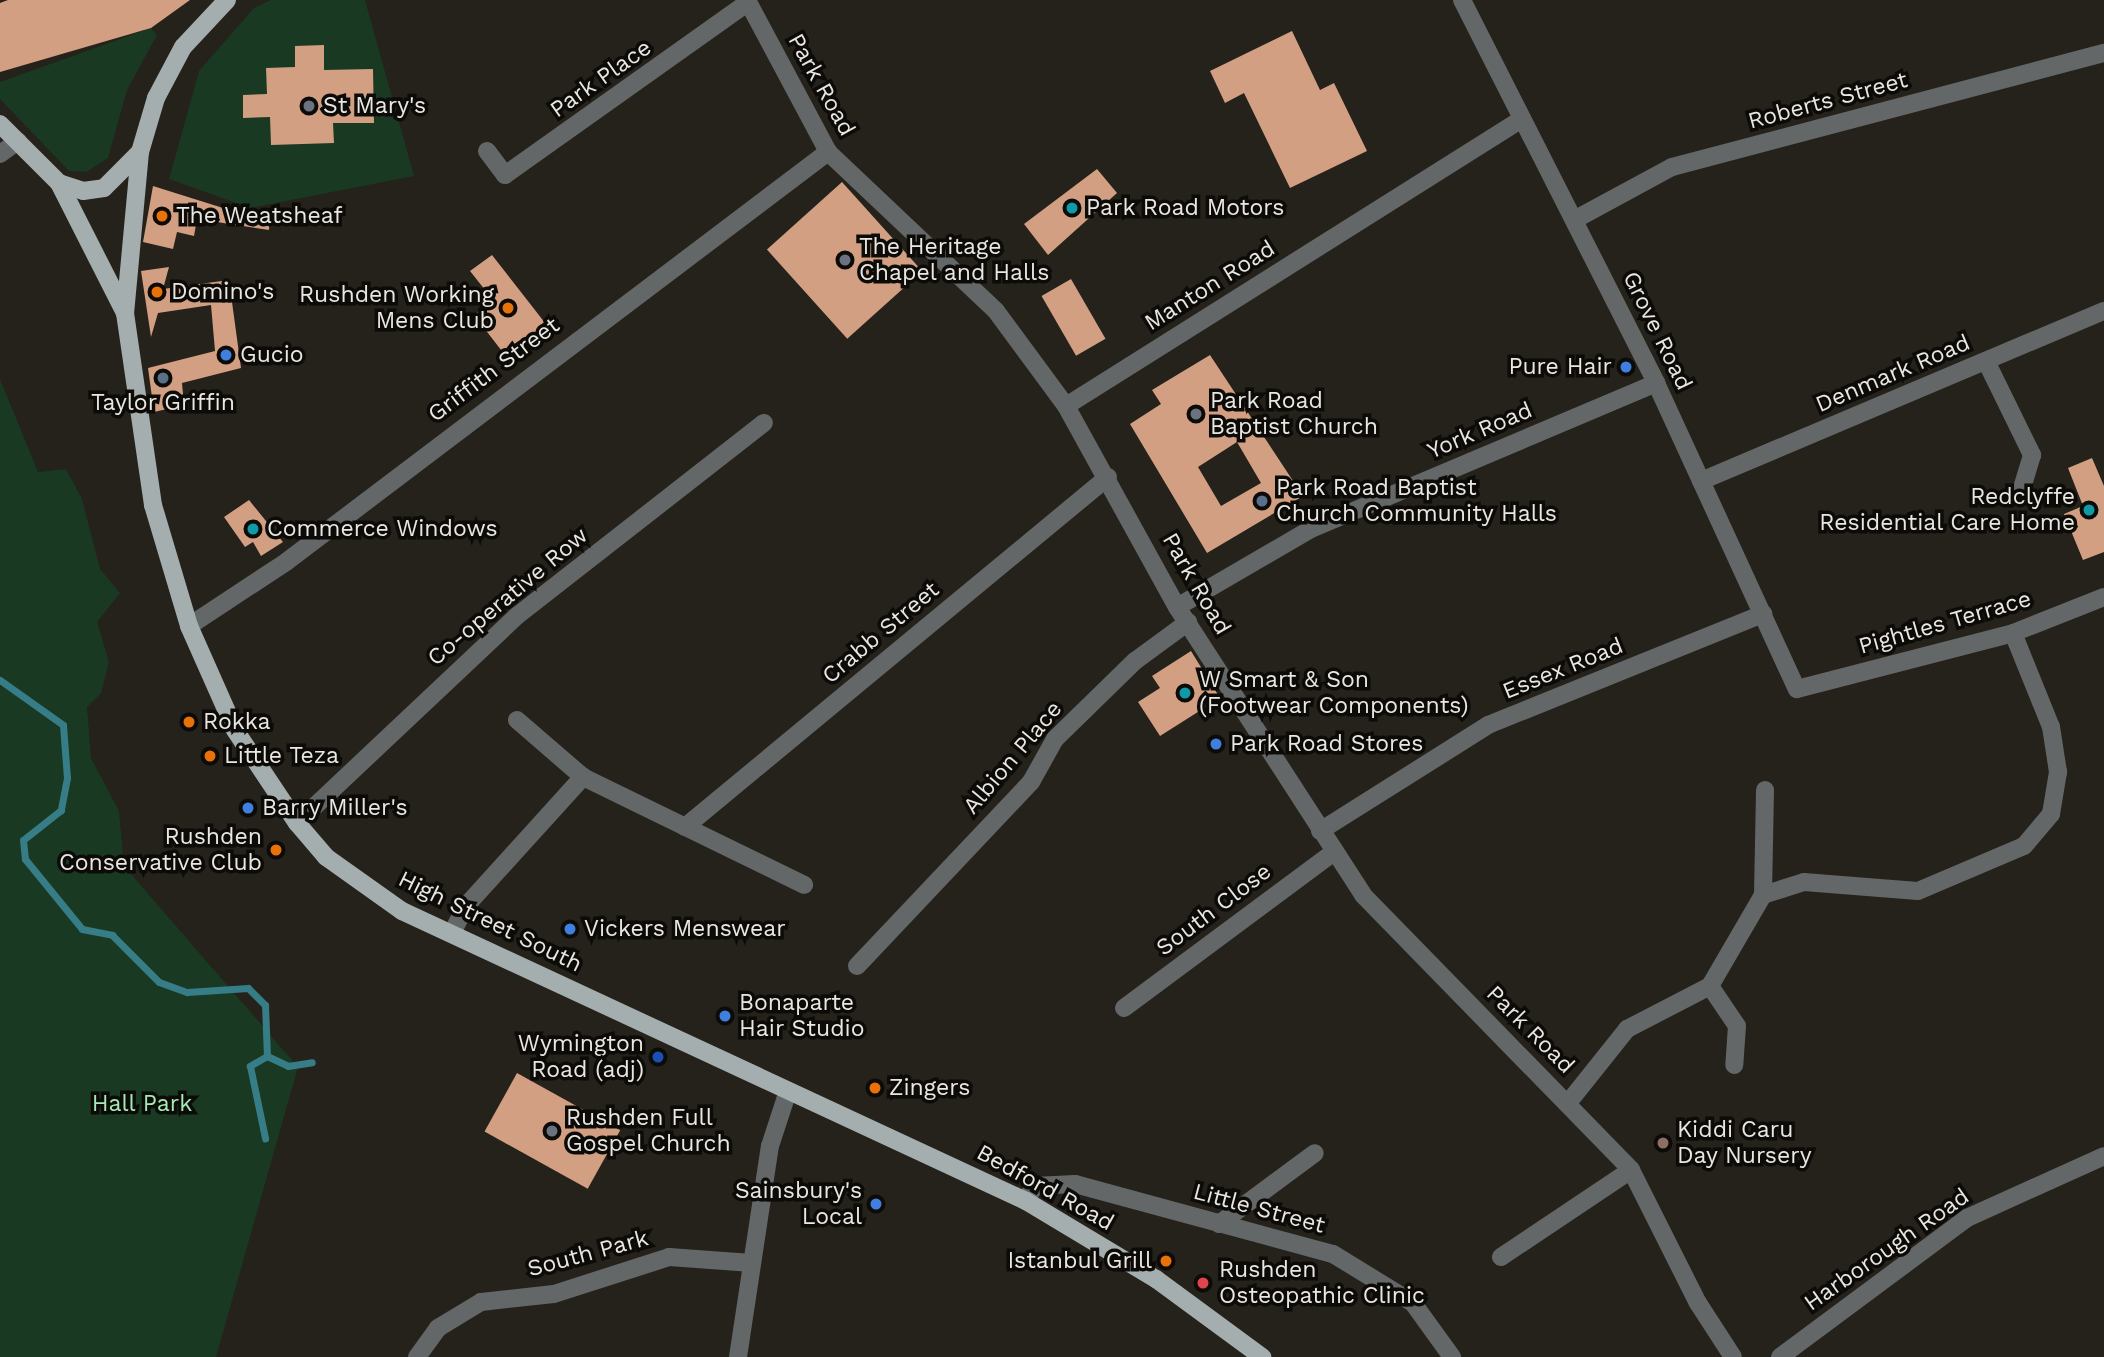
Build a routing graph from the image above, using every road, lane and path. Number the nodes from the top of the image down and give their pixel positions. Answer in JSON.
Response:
{"nodes":[{"id":1,"x":227,"y":0,"type":"edge"},
{"id":2,"x":1462,"y":0,"type":"edge"},
{"id":3,"x":747,"y":1,"type":"edge"},
{"id":4,"x":2104,"y":53,"type":"edge"},
{"id":5,"x":1522,"y":119,"type":"junction"},
{"id":6,"x":0,"y":124,"type":"edge"},
{"id":7,"x":18,"y":141,"type":"junction"},
{"id":8,"x":487,"y":151,"type":"dead end"},
{"id":9,"x":140,"y":152,"type":"junction"},
{"id":10,"x":828,"y":152,"type":"junction"},
{"id":11,"x":0,"y":154,"type":"edge"},
{"id":12,"x":58,"y":183,"type":"junction"},
{"id":13,"x":1574,"y":220,"type":"junction"},
{"id":14,"x":2104,"y":312,"type":"edge"},
{"id":15,"x":125,"y":313,"type":"junction"},
{"id":16,"x":1986,"y":361,"type":"junction"},
{"id":17,"x":1656,"y":383,"type":"junction"},
{"id":18,"x":1066,"y":406,"type":"junction"},
{"id":19,"x":764,"y":423,"type":"dead end"},
{"id":20,"x":1108,"y":477,"type":"junction"},
{"id":21,"x":1701,"y":481,"type":"junction"},
{"id":22,"x":2019,"y":498,"type":"dead end"},
{"id":23,"x":2104,"y":597,"type":"edge"},
{"id":24,"x":1763,"y":614,"type":"junction"},
{"id":25,"x":1182,"y":615,"type":"junction"},
{"id":26,"x":189,"y":626,"type":"junction"},
{"id":27,"x":2014,"y":633,"type":"junction"},
{"id":28,"x":1797,"y":689,"type":"joint"},
{"id":29,"x":517,"y":720,"type":"dead end"},
{"id":30,"x":583,"y":777,"type":"junction"},
{"id":31,"x":1765,"y":790,"type":"dead end"},
{"id":32,"x":297,"y":824,"type":"junction"},
{"id":33,"x":685,"y":827,"type":"junction"},
{"id":34,"x":1320,"y":831,"type":"junction"},
{"id":35,"x":1334,"y":852,"type":"junction"},
{"id":36,"x":804,"y":885,"type":"dead end"},
{"id":37,"x":1763,"y":895,"type":"junction"},
{"id":38,"x":452,"y":933,"type":"junction"},
{"id":39,"x":857,"y":966,"type":"dead end"},
{"id":40,"x":1710,"y":986,"type":"junction"},
{"id":41,"x":1124,"y":1008,"type":"dead end"},
{"id":42,"x":1734,"y":1065,"type":"dead end"},
{"id":43,"x":788,"y":1091,"type":"junction"},
{"id":44,"x":1568,"y":1103,"type":"junction"},
{"id":45,"x":1315,"y":1153,"type":"dead end"},
{"id":46,"x":2104,"y":1156,"type":"edge"},
{"id":47,"x":1631,"y":1170,"type":"junction"},
{"id":48,"x":1026,"y":1201,"type":"junction"},
{"id":49,"x":1219,"y":1224,"type":"junction"},
{"id":50,"x":1500,"y":1257,"type":"dead end"},
{"id":51,"x":752,"y":1263,"type":"junction"},
{"id":52,"x":417,"y":1357,"type":"edge"},
{"id":53,"x":738,"y":1357,"type":"edge"},
{"id":54,"x":1262,"y":1357,"type":"edge"},
{"id":55,"x":1452,"y":1357,"type":"edge"},
{"id":56,"x":1733,"y":1357,"type":"edge"},
{"id":57,"x":1780,"y":1357,"type":"edge"}],
"edges":[{"from":1,"to":9,"type":"main road","name":"High Street South"},
{"from":2,"to":5,"type":"street","name":"Grove Road"},
{"from":3,"to":8,"type":"street","name":"Park Place"},
{"from":3,"to":10,"type":"street","name":"Park Road"},
{"from":4,"to":13,"type":"street","name":"Roberts Street"},
{"from":5,"to":13,"type":"street","name":"Grove Road"},
{"from":5,"to":18,"type":"street","name":"Manton Road"},
{"from":6,"to":7,"type":"main road"},
{"from":7,"to":11,"type":"street"},
{"from":7,"to":12,"type":"main road"},
{"from":9,"to":12,"type":"main road"},
{"from":9,"to":15,"type":"main road","name":"High Street South"},
{"from":10,"to":18,"type":"street","name":"Park Road"},
{"from":10,"to":26,"type":"street","name":"Griffith Street"},
{"from":12,"to":15,"type":"main road"},
{"from":13,"to":17,"type":"street","name":"Grove Road"},
{"from":14,"to":16,"type":"street","name":"Denmark Road"},
{"from":15,"to":26,"type":"main road","name":"High Street South"},
{"from":16,"to":21,"type":"street","name":"Denmark Road"},
{"from":16,"to":22,"type":"street"},
{"from":17,"to":21,"type":"street","name":"Grove Road"},
{"from":17,"to":25,"type":"street","name":"York Road"},
{"from":18,"to":20,"type":"street","name":"Park Road"},
{"from":19,"to":32,"type":"street","name":"Co-operative Row"},
{"from":20,"to":25,"type":"street","name":"Park Road"},
{"from":20,"to":33,"type":"street","name":"Crabb Street"},
{"from":21,"to":24,"type":"street","name":"Grove Road"},
{"from":23,"to":27,"type":"street","name":"Pightles Terrace"},
{"from":24,"to":28,"type":"street","name":"Grove Road"},
{"from":24,"to":34,"type":"street","name":"Essex Road"},
{"from":25,"to":34,"type":"street","name":"Park Road"},
{"from":25,"to":39,"type":"street","name":"Albion Place"},
{"from":26,"to":32,"type":"main road","name":"High Street South"},
{"from":27,"to":28,"type":"street","name":"Pightles Terrace"},
{"from":27,"to":37,"type":"street"},
{"from":29,"to":30,"type":"street"},
{"from":30,"to":33,"type":"street"},
{"from":30,"to":38,"type":"street"},
{"from":31,"to":37,"type":"street"},
{"from":32,"to":38,"type":"main road","name":"High Street South"},
{"from":33,"to":36,"type":"street"},
{"from":34,"to":35,"type":"street","name":"Park Road"},
{"from":35,"to":41,"type":"street","name":"South Close"},
{"from":35,"to":44,"type":"street","name":"Park Road"},
{"from":37,"to":40,"type":"street"},
{"from":38,"to":43,"type":"main road","name":"High Street South"},
{"from":40,"to":42,"type":"street"},
{"from":40,"to":44,"type":"street"},
{"from":43,"to":48,"type":"main road","name":"Bedford Road"},
{"from":43,"to":51,"type":"street"},
{"from":44,"to":47,"type":"street","name":"Park Road"},
{"from":45,"to":49,"type":"street"},
{"from":46,"to":57,"type":"street","name":"Harborough Road"},
{"from":47,"to":50,"type":"street"},
{"from":47,"to":56,"type":"street","name":"Park Road"},
{"from":48,"to":49,"type":"street","name":"Little Street"},
{"from":48,"to":54,"type":"main road","name":"Bedford Road"},
{"from":49,"to":55,"type":"street","name":"Little Street"},
{"from":51,"to":52,"type":"street","name":"South Park"},
{"from":51,"to":53,"type":"street"}]}
